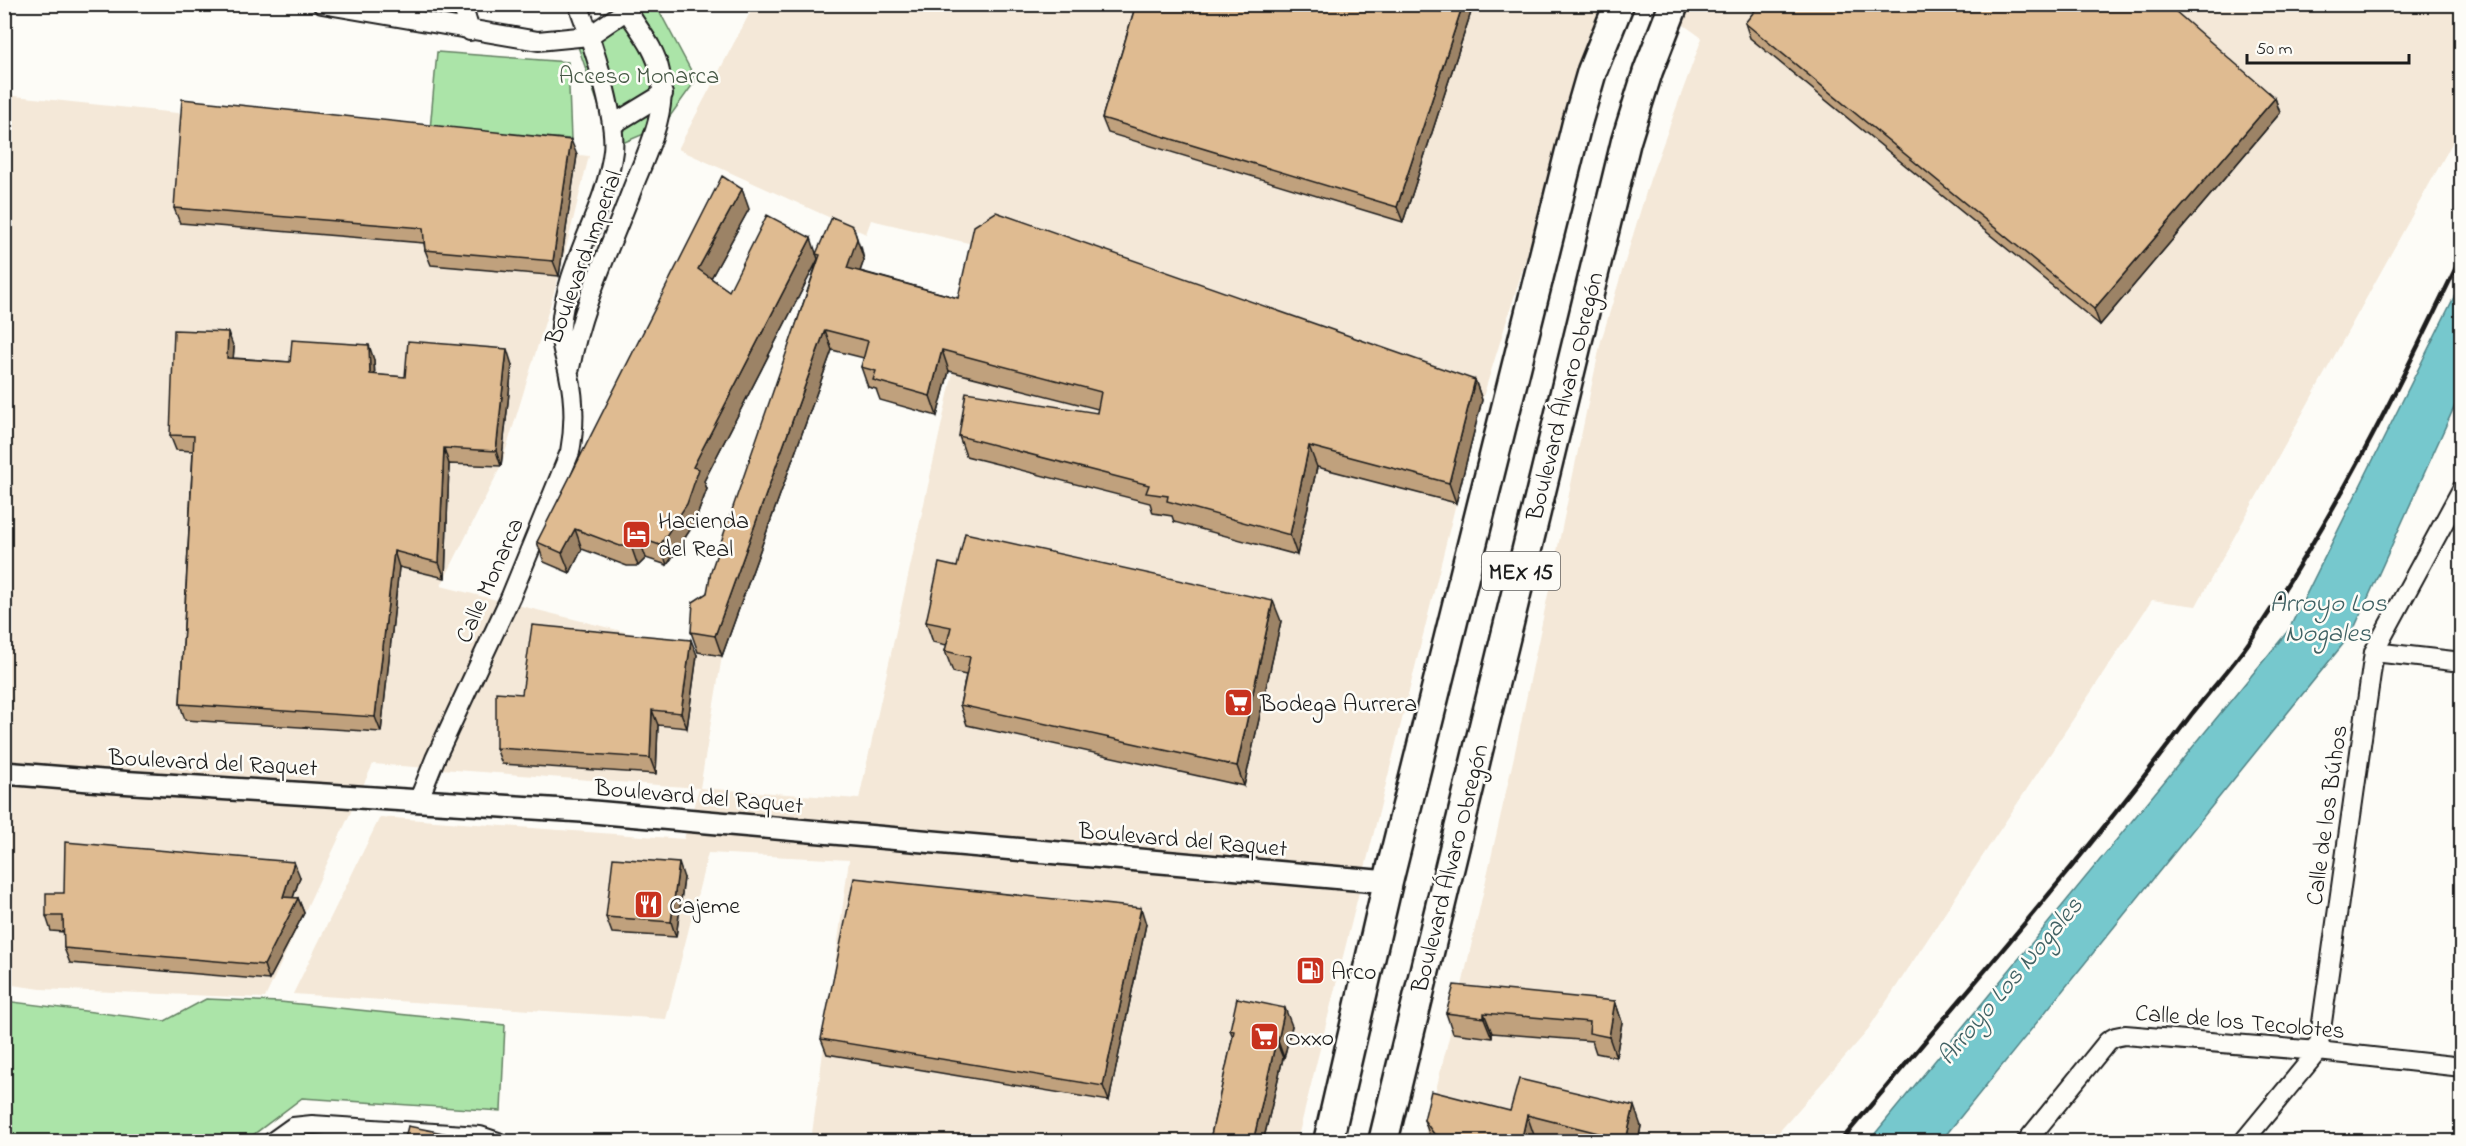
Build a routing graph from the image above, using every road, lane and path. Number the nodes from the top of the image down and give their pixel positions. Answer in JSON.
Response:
{"nodes":[{"id":1,"x":322,"y":4,"type":"edge"},
{"id":2,"x":462,"y":4,"type":"edge"},
{"id":3,"x":578,"y":4,"type":"edge"},
{"id":4,"x":1619,"y":4,"type":"edge"},
{"id":5,"x":1674,"y":4,"type":"edge"},
{"id":6,"x":627,"y":6,"type":"edge"},
{"id":7,"x":470,"y":31,"type":"junction"},
{"id":8,"x":589,"y":36,"type":"junction"},
{"id":9,"x":663,"y":94,"type":"junction"},
{"id":10,"x":612,"y":125,"type":"junction"},
{"id":11,"x":569,"y":373,"type":"junction"},
{"id":12,"x":2462,"y":489,"type":"edge"},
{"id":13,"x":2374,"y":652,"type":"junction"},
{"id":14,"x":2462,"y":662,"type":"edge"},
{"id":15,"x":4,"y":773,"type":"edge"},
{"id":16,"x":419,"y":799,"type":"junction"},
{"id":17,"x":1388,"y":882,"type":"junction"},
{"id":18,"x":2318,"y":1051,"type":"junction"},
{"id":19,"x":2462,"y":1067,"type":"edge"},
{"id":20,"x":272,"y":1142,"type":"edge"},
{"id":21,"x":498,"y":1142,"type":"edge"},
{"id":22,"x":1328,"y":1142,"type":"edge"},
{"id":23,"x":1383,"y":1142,"type":"edge"},
{"id":24,"x":2026,"y":1142,"type":"edge"},
{"id":25,"x":2243,"y":1142,"type":"edge"}],
"edges":[{"from":1,"to":7,"type":"street"},
{"from":2,"to":7,"type":"street"},
{"from":3,"to":8,"type":"street","name":"Boulevard Imperial"},
{"from":4,"to":17,"type":"highway","number":"MEX 15"},
{"from":5,"to":23,"type":"highway","name":"Boulevard Álvaro Obregón","number":"MEX 15"},
{"from":6,"to":8,"type":"street"},
{"from":6,"to":9,"type":"street","name":"Boulevard Imperial"},
{"from":7,"to":8,"type":"street"},
{"from":8,"to":10,"type":"street","name":"Boulevard Imperial"},
{"from":9,"to":10,"type":"street"},
{"from":9,"to":11,"type":"street","name":"Boulevard Imperial"},
{"from":10,"to":11,"type":"street","name":"Boulevard Imperial"},
{"from":11,"to":16,"type":"street","name":"Calle Monarca"},
{"from":12,"to":13,"type":"street","name":"Calle de los Búhos"},
{"from":13,"to":14,"type":"street"},
{"from":13,"to":18,"type":"street","name":"Calle de los Búhos"},
{"from":15,"to":16,"type":"street","name":"Boulevard del Raquet"},
{"from":16,"to":17,"type":"street","name":"Boulevard del Raquet"},
{"from":17,"to":22,"type":"highway","number":"MEX 15"},
{"from":18,"to":19,"type":"street","name":"Calle de los Tecolotes"},
{"from":18,"to":24,"type":"street","name":"Calle de los Tecolotes"},
{"from":18,"to":25,"type":"street"},
{"from":20,"to":21,"type":"street"}]}
